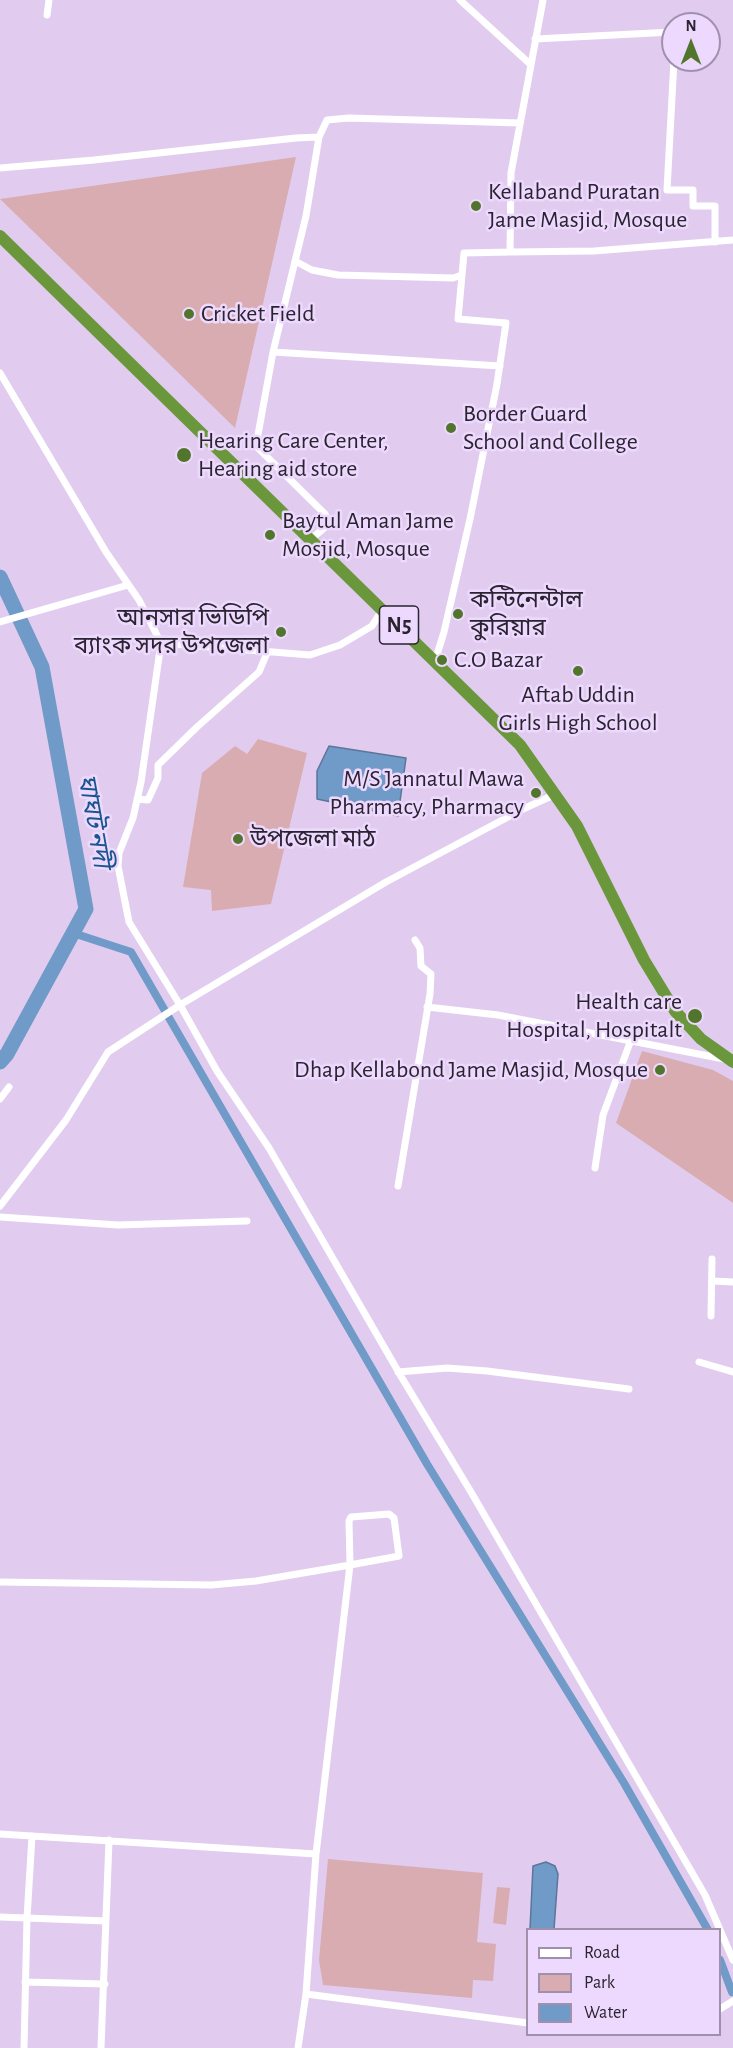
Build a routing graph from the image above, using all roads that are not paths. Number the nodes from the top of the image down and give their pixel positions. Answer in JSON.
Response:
{"nodes":[{"id":1,"x":49,"y":0,"type":"edge"},
{"id":2,"x":460,"y":0,"type":"edge"},
{"id":3,"x":543,"y":0,"type":"edge"},
{"id":4,"x":47,"y":15,"type":"dead end"},
{"id":5,"x":661,"y":33,"type":"edge"},
{"id":6,"x":535,"y":39,"type":"junction"},
{"id":7,"x":530,"y":64,"type":"junction"},
{"id":8,"x":673,"y":72,"type":"edge"},
{"id":9,"x":520,"y":123,"type":"junction"},
{"id":10,"x":319,"y":137,"type":"junction"},
{"id":11,"x":0,"y":168,"type":"edge"},
{"id":12,"x":0,"y":236,"type":"edge"},
{"id":13,"x":733,"y":240,"type":"edge"},
{"id":14,"x":715,"y":242,"type":"junction"},
{"id":15,"x":510,"y":252,"type":"junction"},
{"id":16,"x":295,"y":261,"type":"junction"},
{"id":17,"x":462,"y":275,"type":"junction"},
{"id":18,"x":273,"y":352,"type":"junction"},
{"id":19,"x":500,"y":366,"type":"junction"},
{"id":20,"x":0,"y":373,"type":"edge"},
{"id":21,"x":311,"y":539,"type":"junction"},
{"id":22,"x":128,"y":585,"type":"junction"},
{"id":23,"x":383,"y":609,"type":"junction"},
{"id":24,"x":0,"y":622,"type":"edge"},
{"id":25,"x":161,"y":643,"type":"junction"},
{"id":26,"x":267,"y":653,"type":"junction"},
{"id":27,"x":435,"y":661,"type":"junction"},
{"id":28,"x":556,"y":794,"type":"junction"},
{"id":29,"x":137,"y":799,"type":"junction"},
{"id":30,"x":415,"y":939,"type":"dead end"},
{"id":31,"x":178,"y":1006,"type":"junction"},
{"id":32,"x":427,"y":1007,"type":"junction"},
{"id":33,"x":631,"y":1040,"type":"junction"},
{"id":34,"x":731,"y":1061,"type":"edge"},
{"id":35,"x":9,"y":1087,"type":"dead end"},
{"id":36,"x":0,"y":1098,"type":"edge"},
{"id":37,"x":595,"y":1168,"type":"dead end"},
{"id":38,"x":398,"y":1186,"type":"dead end"},
{"id":39,"x":0,"y":1206,"type":"edge"},
{"id":40,"x":0,"y":1217,"type":"edge"},
{"id":41,"x":247,"y":1221,"type":"dead end"},
{"id":42,"x":712,"y":1259,"type":"dead end"},
{"id":43,"x":712,"y":1281,"type":"junction"},
{"id":44,"x":733,"y":1282,"type":"edge"},
{"id":45,"x":711,"y":1316,"type":"dead end"},
{"id":46,"x":699,"y":1362,"type":"dead end"},
{"id":47,"x":398,"y":1372,"type":"junction"},
{"id":48,"x":733,"y":1372,"type":"edge"},
{"id":49,"x":629,"y":1389,"type":"dead end"},
{"id":50,"x":351,"y":1565,"type":"junction"},
{"id":51,"x":0,"y":1582,"type":"edge"},
{"id":52,"x":0,"y":1834,"type":"edge"},
{"id":53,"x":32,"y":1836,"type":"junction"},
{"id":54,"x":110,"y":1840,"type":"junction"},
{"id":55,"x":316,"y":1854,"type":"junction"},
{"id":56,"x":0,"y":1917,"type":"edge"},
{"id":57,"x":27,"y":1918,"type":"junction"},
{"id":58,"x":106,"y":1921,"type":"junction"},
{"id":59,"x":719,"y":1928,"type":"edge"},
{"id":60,"x":721,"y":1932,"type":"edge"},
{"id":61,"x":733,"y":1960,"type":"edge"},
{"id":62,"x":25,"y":1982,"type":"junction"},
{"id":63,"x":105,"y":1984,"type":"junction"},
{"id":64,"x":306,"y":1994,"type":"junction"},
{"id":65,"x":526,"y":2023,"type":"edge"},
{"id":66,"x":24,"y":2048,"type":"edge"},
{"id":67,"x":101,"y":2048,"type":"edge"},
{"id":68,"x":298,"y":2048,"type":"edge"}],
"edges":[{"from":1,"to":4,"type":"street"},
{"from":2,"to":7,"type":"street"},
{"from":3,"to":6,"type":"street"},
{"from":5,"to":6,"type":"street"},
{"from":6,"to":7,"type":"street"},
{"from":7,"to":9,"type":"street"},
{"from":8,"to":14,"type":"street"},
{"from":9,"to":10,"type":"street"},
{"from":9,"to":15,"type":"street"},
{"from":10,"to":11,"type":"street"},
{"from":10,"to":16,"type":"street"},
{"from":12,"to":21,"type":"highway","number":"N5"},
{"from":13,"to":14,"type":"street"},
{"from":14,"to":15,"type":"street"},
{"from":15,"to":17,"type":"street"},
{"from":16,"to":17,"type":"street"},
{"from":16,"to":18,"type":"street"},
{"from":17,"to":19,"type":"street"},
{"from":18,"to":19,"type":"street"},
{"from":18,"to":21,"type":"street"},
{"from":19,"to":27,"type":"street"},
{"from":20,"to":22,"type":"street"},
{"from":21,"to":23,"type":"highway","number":"N5"},
{"from":22,"to":24,"type":"street"},
{"from":22,"to":25,"type":"street"},
{"from":23,"to":26,"type":"street"},
{"from":23,"to":27,"type":"highway","number":"N5"},
{"from":25,"to":26,"type":"street"},
{"from":25,"to":29,"type":"street"},
{"from":26,"to":29,"type":"street"},
{"from":27,"to":28,"type":"highway","number":"N5"},
{"from":28,"to":31,"type":"street"},
{"from":28,"to":34,"type":"highway","number":"N5"},
{"from":29,"to":31,"type":"street"},
{"from":30,"to":32,"type":"street"},
{"from":31,"to":39,"type":"street"},
{"from":31,"to":47,"type":"street"},
{"from":32,"to":33,"type":"street"},
{"from":32,"to":38,"type":"street"},
{"from":33,"to":34,"type":"street"},
{"from":33,"to":37,"type":"street"},
{"from":35,"to":36,"type":"street"},
{"from":40,"to":41,"type":"street"},
{"from":42,"to":43,"type":"street"},
{"from":43,"to":44,"type":"street"},
{"from":43,"to":45,"type":"street"},
{"from":46,"to":48,"type":"street"},
{"from":47,"to":49,"type":"street"},
{"from":47,"to":59,"type":"street"},
{"from":50,"to":50,"type":"street"},
{"from":50,"to":51,"type":"street"},
{"from":50,"to":55,"type":"street"},
{"from":52,"to":53,"type":"street"},
{"from":53,"to":54,"type":"street"},
{"from":53,"to":57,"type":"street"},
{"from":54,"to":55,"type":"street"},
{"from":54,"to":58,"type":"street"},
{"from":55,"to":64,"type":"street"},
{"from":56,"to":57,"type":"street"},
{"from":57,"to":58,"type":"street"},
{"from":57,"to":62,"type":"street"},
{"from":58,"to":63,"type":"street"},
{"from":60,"to":61,"type":"street"},
{"from":62,"to":63,"type":"street"},
{"from":62,"to":66,"type":"street"},
{"from":63,"to":67,"type":"street"},
{"from":64,"to":65,"type":"street"},
{"from":64,"to":68,"type":"street"}]}
